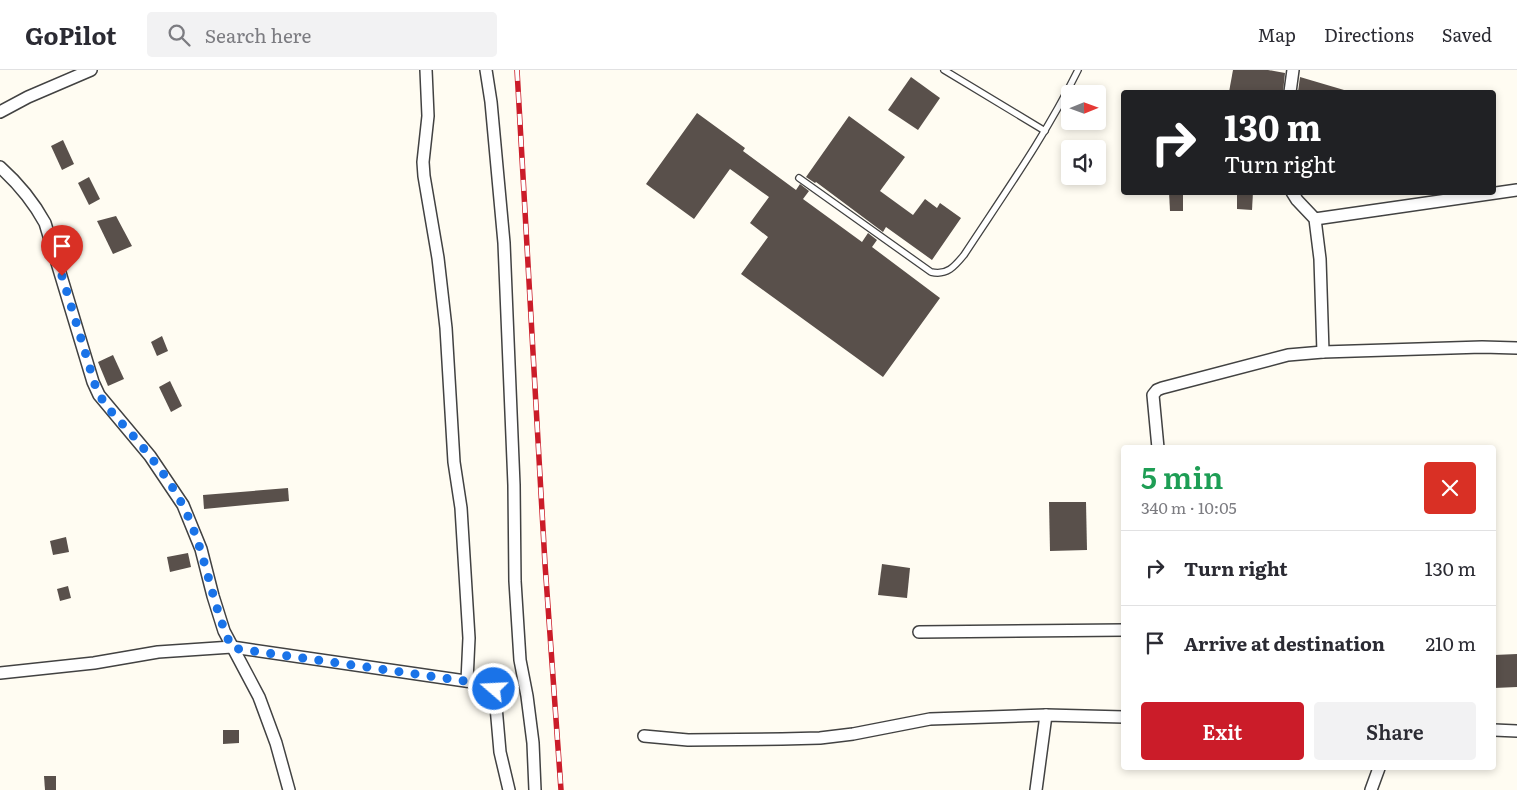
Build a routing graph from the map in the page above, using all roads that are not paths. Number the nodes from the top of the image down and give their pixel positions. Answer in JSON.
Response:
{"nodes":[{"id":1,"x":91,"y":70,"type":"edge"},
{"id":2,"x":426,"y":70,"type":"edge"},
{"id":3,"x":486,"y":70,"type":"edge"},
{"id":4,"x":944,"y":70,"type":"edge"},
{"id":5,"x":1078,"y":70,"type":"edge"},
{"id":6,"x":1293,"y":70,"type":"edge"},
{"id":7,"x":1290,"y":90,"type":"edge"},
{"id":8,"x":0,"y":112,"type":"edge"},
{"id":9,"x":1045,"y":131,"type":"junction"},
{"id":10,"x":0,"y":167,"type":"edge"},
{"id":11,"x":798,"y":178,"type":"dead end"},
{"id":12,"x":1517,"y":190,"type":"edge"},
{"id":13,"x":1496,"y":193,"type":"edge"},
{"id":14,"x":1294,"y":195,"type":"edge"},
{"id":15,"x":1482,"y":195,"type":"edge"},
{"id":16,"x":1316,"y":219,"type":"junction"},
{"id":17,"x":1517,"y":348,"type":"edge"},
{"id":18,"x":1323,"y":352,"type":"junction"},
{"id":19,"x":1158,"y":445,"type":"edge"},
{"id":20,"x":1121,"y":630,"type":"edge"},
{"id":21,"x":919,"y":632,"type":"dead end"},
{"id":22,"x":232,"y":648,"type":"junction"},
{"id":23,"x":0,"y":673,"type":"edge"},
{"id":24,"x":467,"y":681,"type":"junction"},
{"id":25,"x":1046,"y":715,"type":"junction"},
{"id":26,"x":1121,"y":717,"type":"edge"},
{"id":27,"x":1496,"y":730,"type":"edge"},
{"id":28,"x":1517,"y":731,"type":"edge"},
{"id":29,"x":644,"y":736,"type":"dead end"},
{"id":30,"x":1378,"y":770,"type":"edge"},
{"id":31,"x":290,"y":790,"type":"edge"},
{"id":32,"x":509,"y":790,"type":"edge"},
{"id":33,"x":534,"y":790,"type":"edge"},
{"id":34,"x":1036,"y":790,"type":"edge"},
{"id":35,"x":1371,"y":790,"type":"edge"}],
"edges":[{"from":1,"to":8,"type":"street"},
{"from":2,"to":24,"type":"street"},
{"from":3,"to":33,"type":"street"},
{"from":4,"to":9,"type":"lane"},
{"from":5,"to":9,"type":"lane"},
{"from":6,"to":7,"type":"street"},
{"from":9,"to":11,"type":"lane"},
{"from":10,"to":22,"type":"street"},
{"from":12,"to":13,"type":"street"},
{"from":14,"to":16,"type":"street"},
{"from":15,"to":16,"type":"street"},
{"from":16,"to":18,"type":"street"},
{"from":17,"to":18,"type":"street"},
{"from":18,"to":19,"type":"street"},
{"from":20,"to":21,"type":"street"},
{"from":22,"to":23,"type":"street"},
{"from":22,"to":24,"type":"street"},
{"from":22,"to":31,"type":"street"},
{"from":24,"to":32,"type":"street"},
{"from":25,"to":26,"type":"street"},
{"from":25,"to":29,"type":"street"},
{"from":25,"to":34,"type":"street"},
{"from":27,"to":28,"type":"street"},
{"from":30,"to":35,"type":"street"}]}
